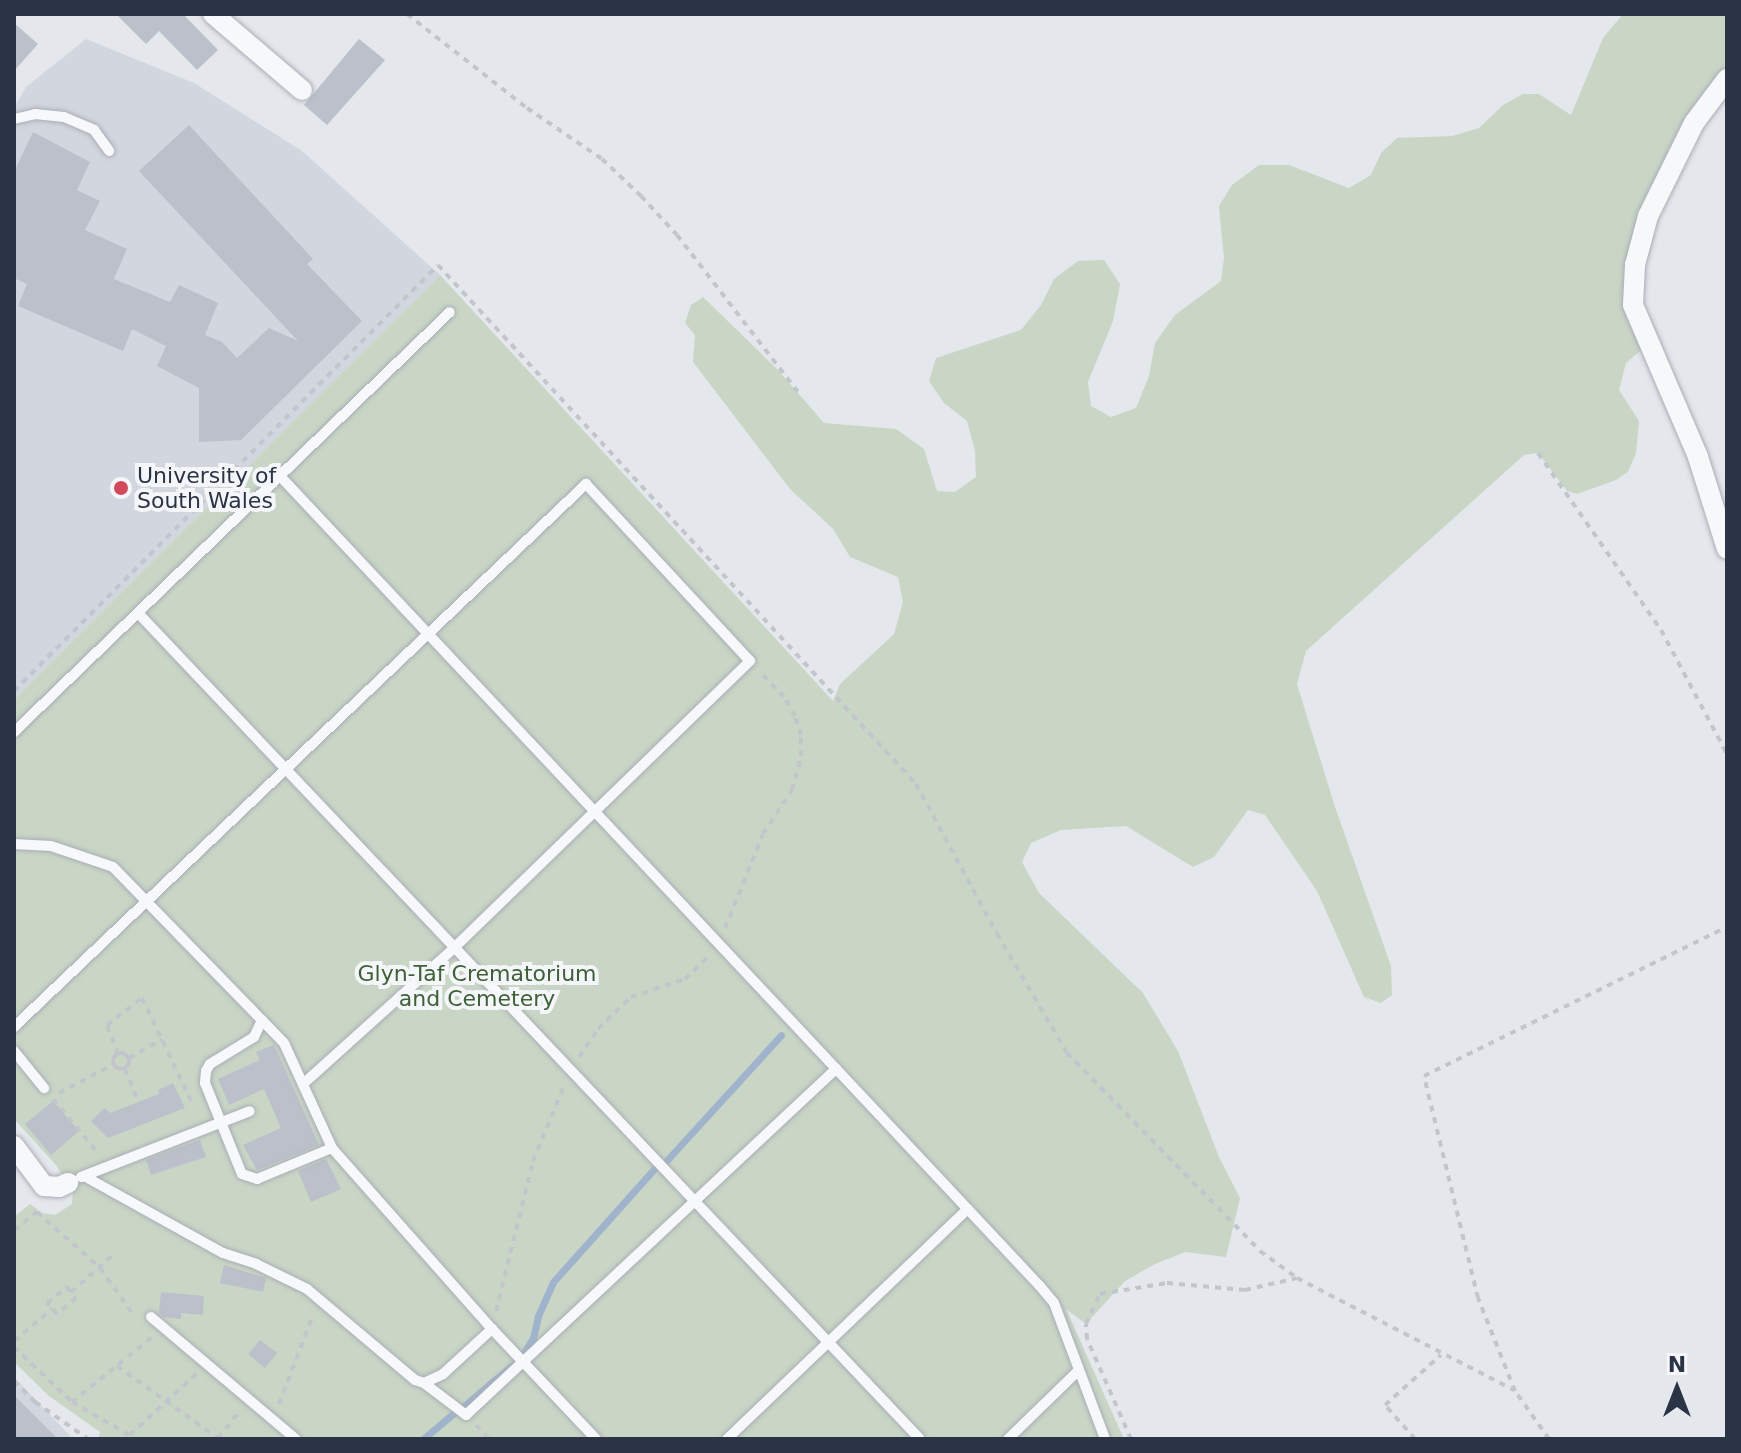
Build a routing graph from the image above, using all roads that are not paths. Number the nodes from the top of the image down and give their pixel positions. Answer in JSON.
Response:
{"nodes":[{"id":1,"x":213,"y":14,"type":"edge"},
{"id":2,"x":1727,"y":79,"type":"edge"},
{"id":3,"x":302,"y":90,"type":"dead end"},
{"id":4,"x":14,"y":119,"type":"edge"},
{"id":5,"x":109,"y":151,"type":"dead end"},
{"id":6,"x":450,"y":312,"type":"dead end"},
{"id":7,"x":280,"y":476,"type":"junction"},
{"id":8,"x":1727,"y":549,"type":"edge"},
{"id":9,"x":138,"y":613,"type":"junction"},
{"id":10,"x":430,"y":634,"type":"junction"},
{"id":11,"x":14,"y":732,"type":"edge"},
{"id":12,"x":286,"y":769,"type":"junction"},
{"id":13,"x":597,"y":810,"type":"junction"},
{"id":14,"x":14,"y":844,"type":"edge"},
{"id":15,"x":147,"y":902,"type":"junction"},
{"id":16,"x":453,"y":949,"type":"junction"},
{"id":17,"x":262,"y":1020,"type":"junction"},
{"id":18,"x":14,"y":1027,"type":"edge"},
{"id":19,"x":14,"y":1051,"type":"edge"},
{"id":20,"x":836,"y":1069,"type":"junction"},
{"id":21,"x":303,"y":1084,"type":"junction"},
{"id":22,"x":44,"y":1088,"type":"dead end"},
{"id":23,"x":250,"y":1111,"type":"dead end"},
{"id":24,"x":220,"y":1120,"type":"junction"},
{"id":25,"x":14,"y":1146,"type":"edge"},
{"id":26,"x":332,"y":1148,"type":"junction"},
{"id":27,"x":76,"y":1179,"type":"junction"},
{"id":28,"x":694,"y":1199,"type":"junction"},
{"id":29,"x":968,"y":1209,"type":"junction"},
{"id":30,"x":151,"y":1317,"type":"dead end"},
{"id":31,"x":492,"y":1329,"type":"junction"},
{"id":32,"x":827,"y":1342,"type":"junction"},
{"id":33,"x":524,"y":1362,"type":"junction"},
{"id":34,"x":1079,"y":1370,"type":"junction"},
{"id":35,"x":424,"y":1383,"type":"junction"},
{"id":36,"x":296,"y":1439,"type":"edge"},
{"id":37,"x":596,"y":1439,"type":"edge"},
{"id":38,"x":727,"y":1439,"type":"edge"},
{"id":39,"x":920,"y":1439,"type":"edge"},
{"id":40,"x":1008,"y":1439,"type":"edge"},
{"id":41,"x":1105,"y":1439,"type":"edge"}],
"edges":[{"from":1,"to":3,"type":"street"},
{"from":2,"to":8,"type":"street"},
{"from":4,"to":5,"type":"lane"},
{"from":6,"to":7,"type":"lane"},
{"from":7,"to":9,"type":"lane"},
{"from":7,"to":10,"type":"lane"},
{"from":9,"to":11,"type":"lane"},
{"from":9,"to":12,"type":"lane"},
{"from":10,"to":12,"type":"lane"},
{"from":10,"to":13,"type":"lane"},
{"from":10,"to":13,"type":"lane"},
{"from":12,"to":15,"type":"lane"},
{"from":12,"to":16,"type":"lane"},
{"from":13,"to":16,"type":"lane"},
{"from":13,"to":20,"type":"lane"},
{"from":14,"to":15,"type":"lane"},
{"from":15,"to":17,"type":"lane"},
{"from":15,"to":18,"type":"lane"},
{"from":16,"to":21,"type":"lane"},
{"from":16,"to":28,"type":"lane"},
{"from":17,"to":21,"type":"lane"},
{"from":17,"to":24,"type":"lane"},
{"from":19,"to":22,"type":"lane"},
{"from":20,"to":28,"type":"lane"},
{"from":20,"to":29,"type":"lane"},
{"from":21,"to":26,"type":"lane"},
{"from":23,"to":24,"type":"lane"},
{"from":24,"to":26,"type":"lane"},
{"from":24,"to":27,"type":"lane"},
{"from":25,"to":27,"type":"street"},
{"from":26,"to":31,"type":"lane"},
{"from":27,"to":35,"type":"lane"},
{"from":28,"to":32,"type":"lane"},
{"from":28,"to":33,"type":"lane"},
{"from":29,"to":32,"type":"lane"},
{"from":29,"to":34,"type":"lane"},
{"from":30,"to":36,"type":"lane"},
{"from":31,"to":33,"type":"lane"},
{"from":31,"to":35,"type":"lane"},
{"from":32,"to":38,"type":"lane"},
{"from":32,"to":39,"type":"lane"},
{"from":33,"to":35,"type":"lane"},
{"from":33,"to":37,"type":"lane"},
{"from":34,"to":40,"type":"lane"},
{"from":34,"to":41,"type":"lane"}]}
